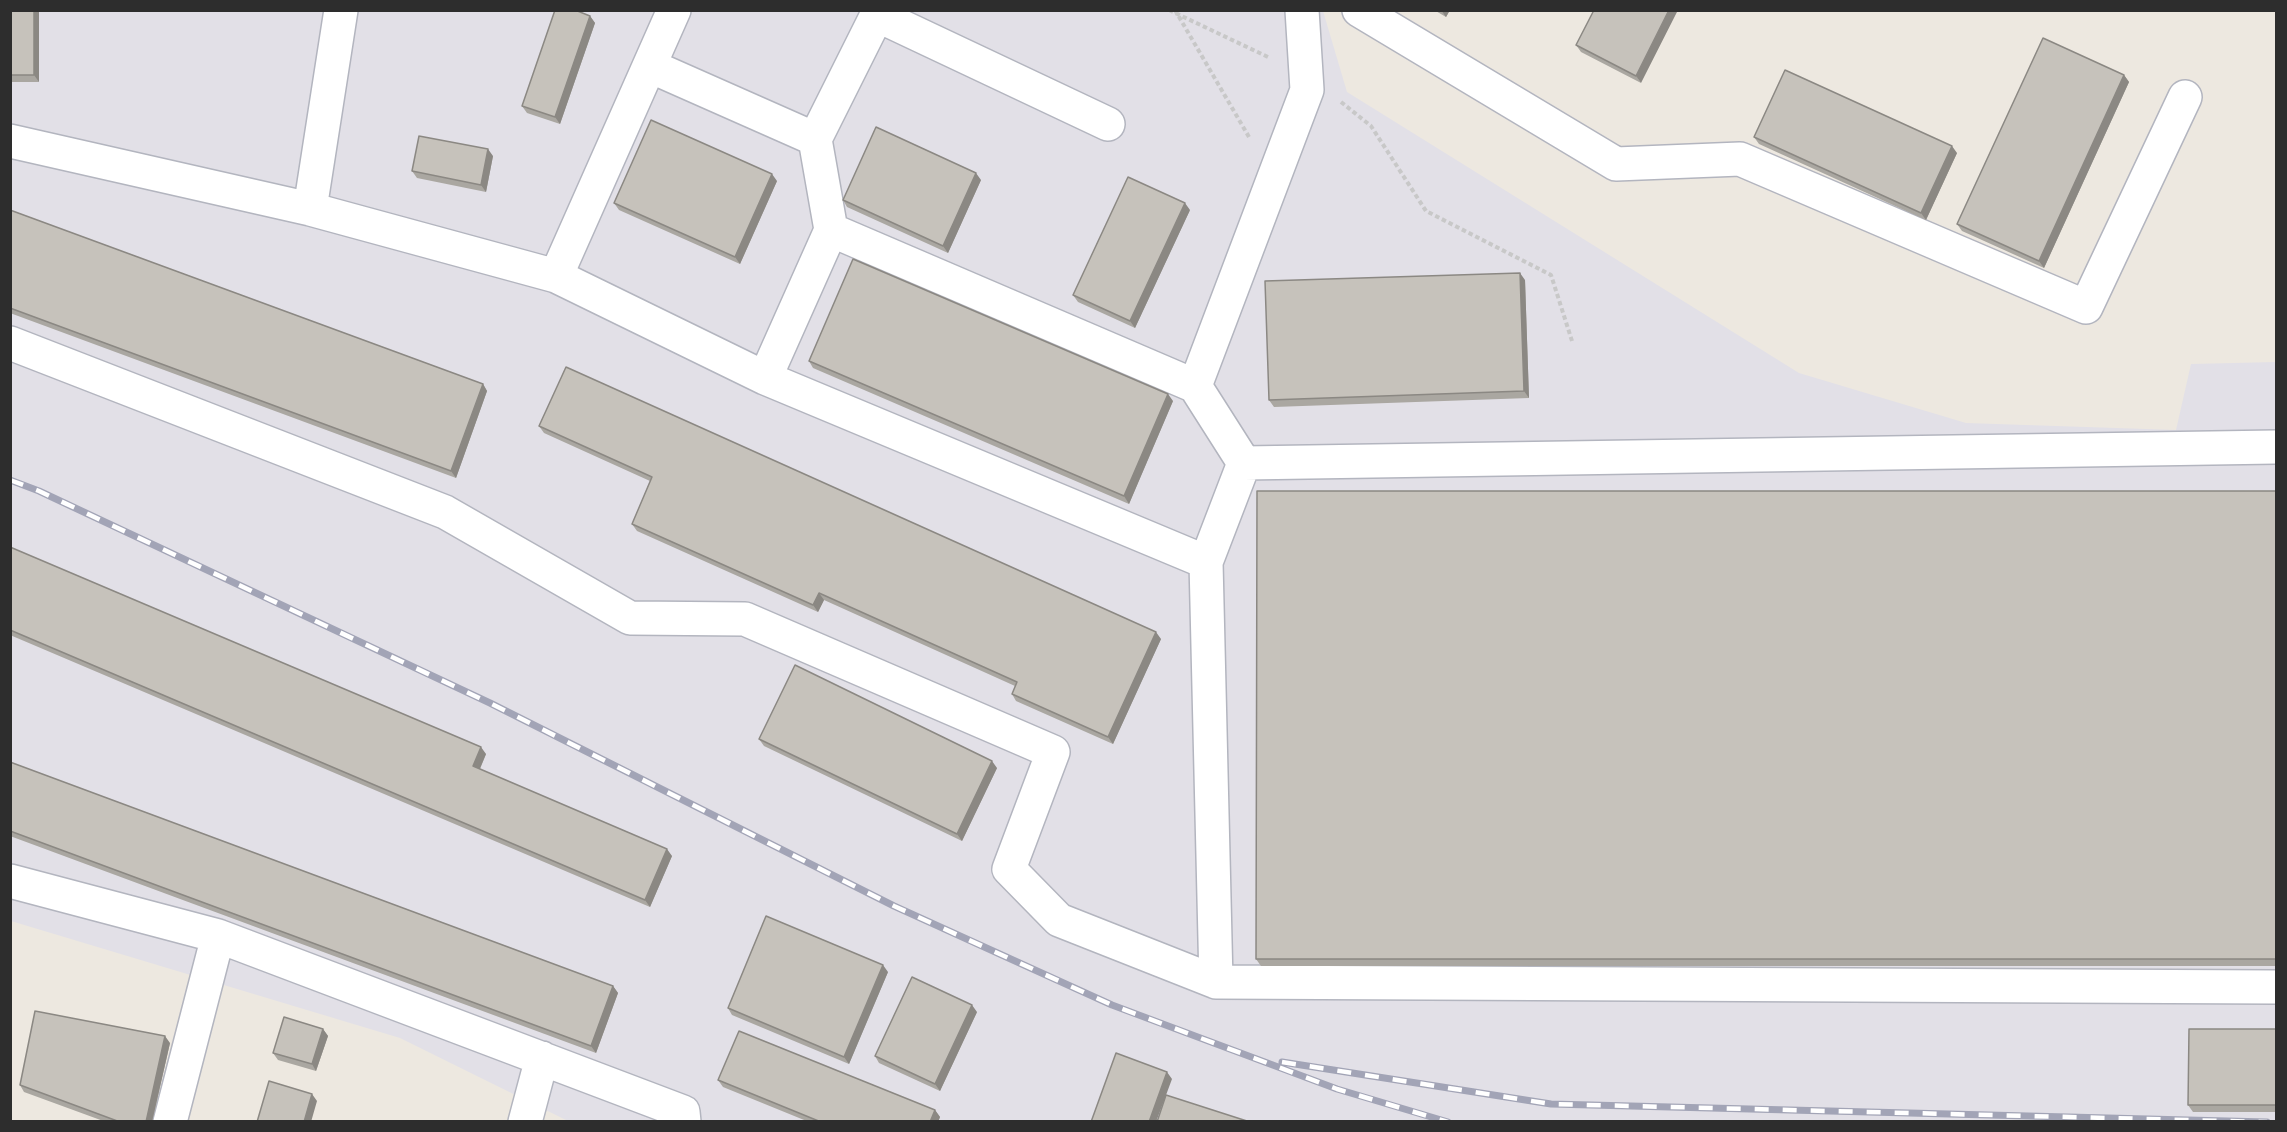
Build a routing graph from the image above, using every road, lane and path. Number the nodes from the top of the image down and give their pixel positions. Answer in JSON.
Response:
{"nodes":[{"id":1,"x":341,"y":10,"type":"edge"},
{"id":2,"x":674,"y":10,"type":"edge"},
{"id":3,"x":1168,"y":10,"type":"edge"},
{"id":4,"x":1302,"y":10,"type":"edge"},
{"id":5,"x":1359,"y":10,"type":"edge"},
{"id":6,"x":1177,"y":13,"type":"edge"},
{"id":7,"x":650,"y":66,"type":"junction"},
{"id":8,"x":1306,"y":75,"type":"junction"},
{"id":9,"x":2185,"y":97,"type":"dead end"},
{"id":10,"x":1108,"y":124,"type":"dead end"},
{"id":11,"x":815,"y":139,"type":"junction"},
{"id":12,"x":10,"y":141,"type":"edge"},
{"id":13,"x":1273,"y":178,"type":"junction"},
{"id":14,"x":310,"y":209,"type":"junction"},
{"id":15,"x":831,"y":230,"type":"junction"},
{"id":16,"x":556,"y":276,"type":"junction"},
{"id":17,"x":1572,"y":341,"type":"dead end"},
{"id":18,"x":10,"y":342,"type":"edge"},
{"id":19,"x":765,"y":378,"type":"junction"},
{"id":20,"x":1195,"y":386,"type":"junction"},
{"id":21,"x":2277,"y":447,"type":"edge"},
{"id":22,"x":1244,"y":463,"type":"junction"},
{"id":23,"x":1206,"y":562,"type":"junction"},
{"id":24,"x":10,"y":881,"type":"edge"},
{"id":25,"x":218,"y":936,"type":"junction"},
{"id":26,"x":1216,"y":982,"type":"junction"},
{"id":27,"x":2277,"y":987,"type":"edge"},
{"id":28,"x":542,"y":1058,"type":"junction"},
{"id":29,"x":692,"y":1118,"type":"edge"},
{"id":30,"x":170,"y":1122,"type":"edge"},
{"id":31,"x":525,"y":1122,"type":"edge"}],
"edges":[{"from":1,"to":14,"type":"lane"},
{"from":2,"to":7,"type":"lane"},
{"from":3,"to":6,"type":"path"},
{"from":4,"to":8,"type":"lane"},
{"from":5,"to":9,"type":"lane"},
{"from":6,"to":8,"type":"path"},
{"from":6,"to":13,"type":"path"},
{"from":7,"to":11,"type":"lane"},
{"from":7,"to":16,"type":"lane"},
{"from":8,"to":13,"type":"lane"},
{"from":8,"to":17,"type":"path"},
{"from":10,"to":11,"type":"lane"},
{"from":11,"to":15,"type":"lane"},
{"from":12,"to":14,"type":"lane"},
{"from":13,"to":20,"type":"lane"},
{"from":14,"to":16,"type":"lane"},
{"from":15,"to":19,"type":"lane"},
{"from":15,"to":20,"type":"lane"},
{"from":16,"to":19,"type":"lane"},
{"from":18,"to":26,"type":"lane"},
{"from":19,"to":23,"type":"lane"},
{"from":20,"to":22,"type":"lane"},
{"from":21,"to":22,"type":"lane"},
{"from":22,"to":23,"type":"lane"},
{"from":23,"to":26,"type":"lane"},
{"from":24,"to":25,"type":"lane"},
{"from":25,"to":28,"type":"lane"},
{"from":25,"to":30,"type":"lane"},
{"from":26,"to":27,"type":"lane"},
{"from":28,"to":29,"type":"lane"},
{"from":28,"to":31,"type":"lane"}]}
